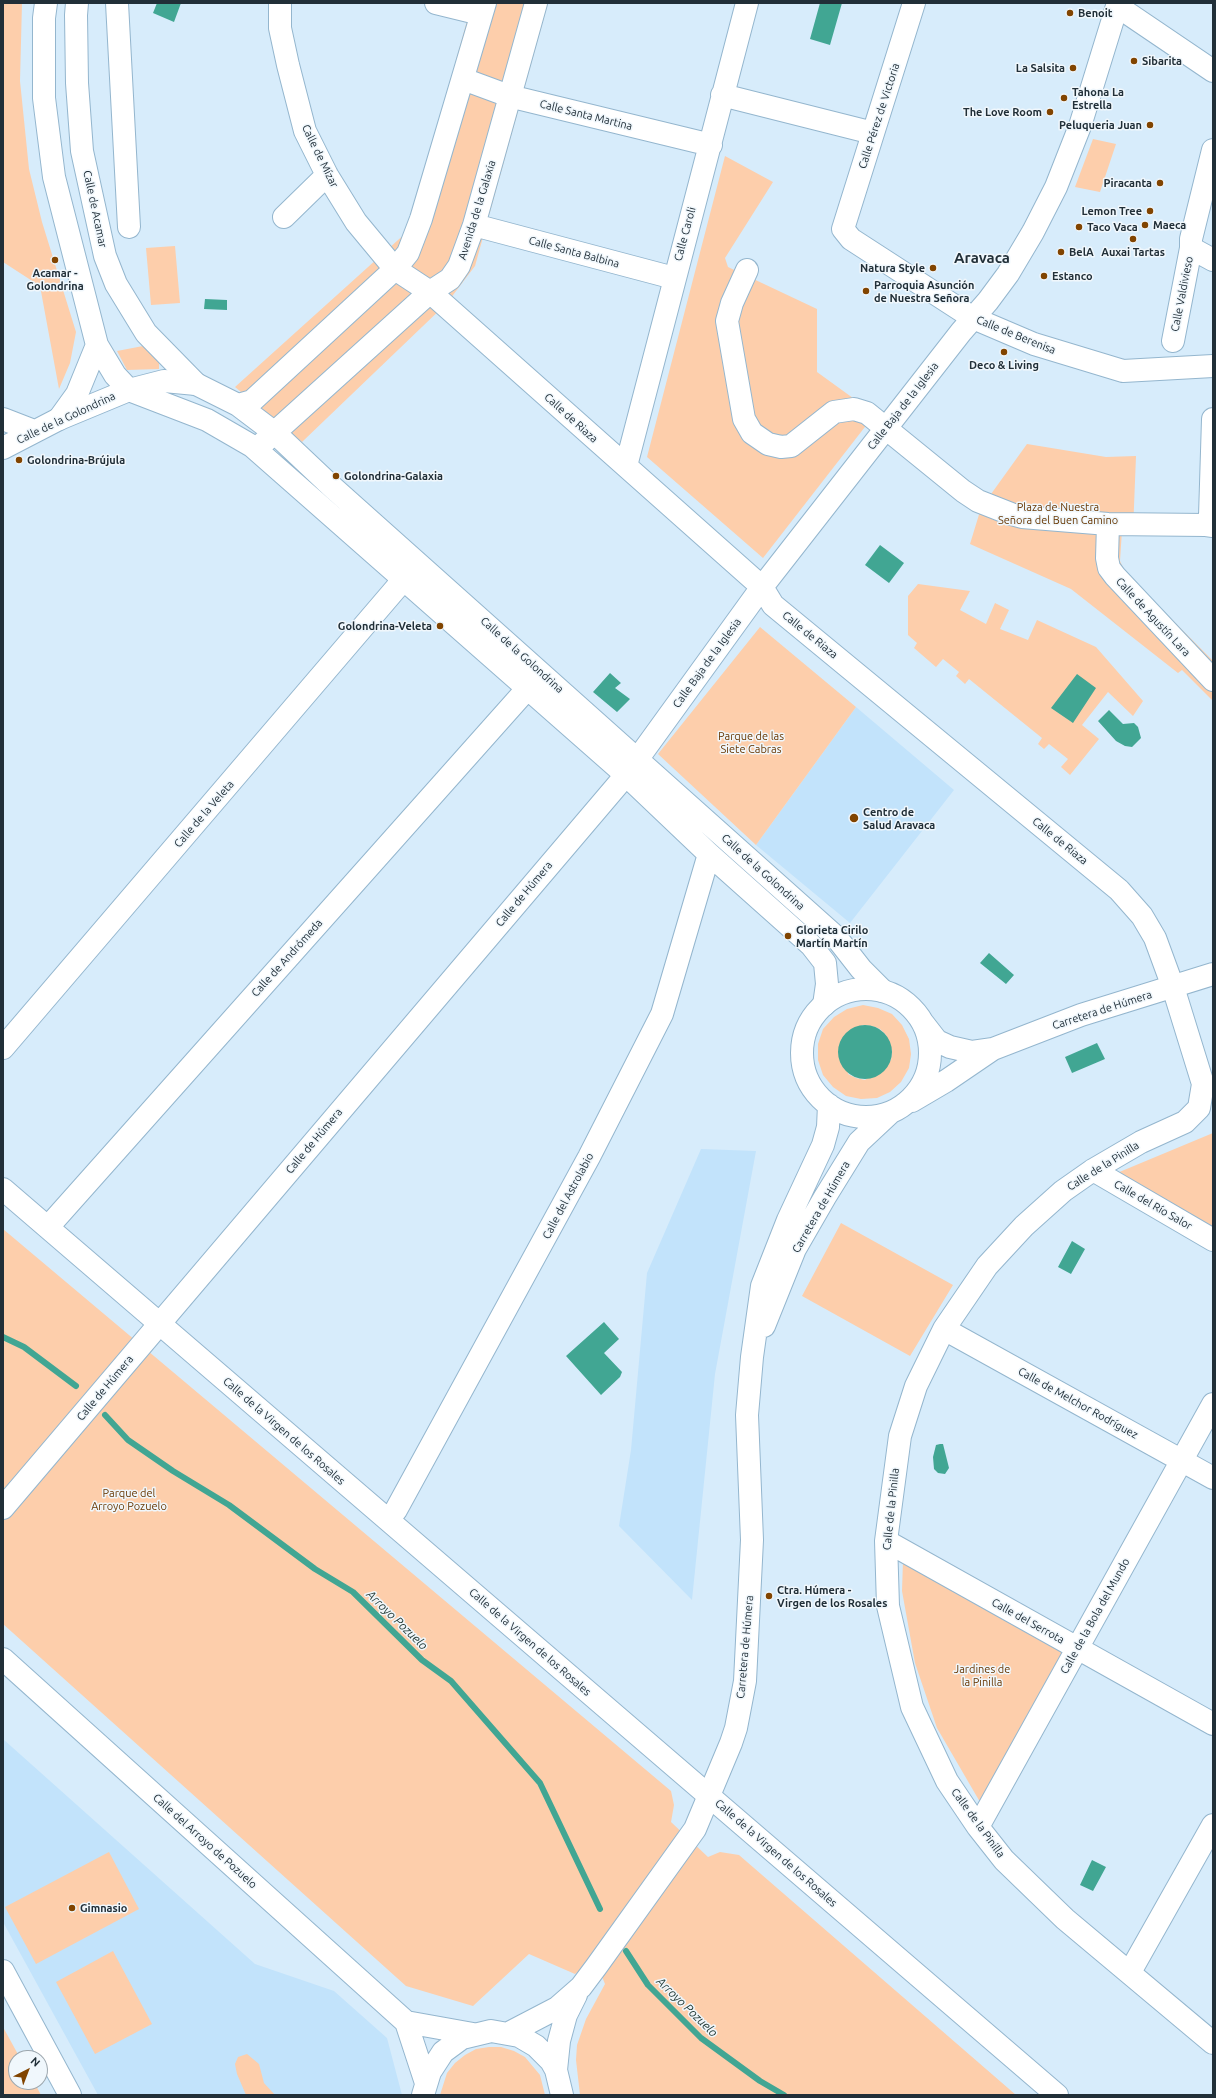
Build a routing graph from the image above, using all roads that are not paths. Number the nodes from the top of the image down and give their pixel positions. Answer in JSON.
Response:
{"nodes":[{"id":1,"x":46,"y":3,"type":"edge"},
{"id":2,"x":78,"y":3,"type":"edge"},
{"id":3,"x":117,"y":3,"type":"edge"},
{"id":4,"x":280,"y":3,"type":"edge"},
{"id":5,"x":436,"y":3,"type":"edge"},
{"id":6,"x":536,"y":3,"type":"edge"},
{"id":7,"x":747,"y":3,"type":"edge"},
{"id":8,"x":914,"y":3,"type":"edge"},
{"id":9,"x":1118,"y":4,"type":"edge"},
{"id":10,"x":483,"y":9,"type":"edge"},
{"id":11,"x":1213,"y":71,"type":"edge"},
{"id":12,"x":463,"y":79,"type":"junction"},
{"id":13,"x":722,"y":95,"type":"junction"},
{"id":14,"x":509,"y":96,"type":"junction"},
{"id":15,"x":873,"y":133,"type":"junction"},
{"id":16,"x":711,"y":145,"type":"junction"},
{"id":17,"x":1213,"y":150,"type":"edge"},
{"id":18,"x":327,"y":176,"type":"junction"},
{"id":19,"x":284,"y":217,"type":"dead end"},
{"id":20,"x":474,"y":225,"type":"junction"},
{"id":21,"x":129,"y":227,"type":"dead end"},
{"id":22,"x":842,"y":229,"type":"joint"},
{"id":23,"x":1191,"y":248,"type":"junction"},
{"id":24,"x":1213,"y":260,"type":"edge"},
{"id":25,"x":395,"y":269,"type":"junction"},
{"id":26,"x":747,"y":270,"type":"dead end"},
{"id":27,"x":674,"y":278,"type":"junction"},
{"id":28,"x":430,"y":292,"type":"junction"},
{"id":29,"x":973,"y":318,"type":"junction"},
{"id":30,"x":1173,"y":341,"type":"dead end"},
{"id":31,"x":97,"y":345,"type":"junction"},
{"id":32,"x":1211,"y":368,"type":"edge"},
{"id":33,"x":171,"y":372,"type":"junction"},
{"id":34,"x":196,"y":384,"type":"joint"},
{"id":35,"x":134,"y":392,"type":"junction"},
{"id":36,"x":238,"y":405,"type":"junction"},
{"id":37,"x":3,"y":418,"type":"edge"},
{"id":38,"x":59,"y":419,"type":"junction"},
{"id":39,"x":1213,"y":419,"type":"edge"},
{"id":40,"x":884,"y":429,"type":"junction"},
{"id":41,"x":34,"y":431,"type":"junction"},
{"id":42,"x":274,"y":434,"type":"junction"},
{"id":43,"x":252,"y":446,"type":"junction"},
{"id":44,"x":3,"y":448,"type":"edge"},
{"id":45,"x":626,"y":466,"type":"junction"},
{"id":46,"x":1108,"y":524,"type":"junction"},
{"id":47,"x":1209,"y":525,"type":"edge"},
{"id":48,"x":404,"y":580,"type":"junction"},
{"id":49,"x":762,"y":587,"type":"junction"},
{"id":50,"x":1213,"y":680,"type":"edge"},
{"id":51,"x":527,"y":689,"type":"junction"},
{"id":52,"x":632,"y":767,"type":"junction"},
{"id":53,"x":709,"y":854,"type":"junction"},
{"id":54,"x":1213,"y":974,"type":"edge"},
{"id":55,"x":1173,"y":987,"type":"junction"},
{"id":56,"x":883,"y":992,"type":"junction"},
{"id":57,"x":824,"y":1004,"type":"junction"},
{"id":58,"x":921,"y":1020,"type":"junction"},
{"id":59,"x":3,"y":1048,"type":"edge"},
{"id":60,"x":993,"y":1049,"type":"junction"},
{"id":61,"x":829,"y":1105,"type":"junction"},
{"id":62,"x":897,"y":1109,"type":"junction"},
{"id":63,"x":1206,"y":1112,"type":"edge"},
{"id":64,"x":1092,"y":1170,"type":"junction"},
{"id":65,"x":3,"y":1189,"type":"edge"},
{"id":66,"x":48,"y":1227,"type":"junction"},
{"id":67,"x":1213,"y":1240,"type":"edge"},
{"id":68,"x":160,"y":1323,"type":"junction"},
{"id":69,"x":944,"y":1329,"type":"junction"},
{"id":70,"x":752,"y":1357,"type":"junction"},
{"id":71,"x":1213,"y":1404,"type":"edge"},
{"id":72,"x":1182,"y":1460,"type":"junction"},
{"id":73,"x":1213,"y":1478,"type":"edge"},
{"id":74,"x":3,"y":1508,"type":"edge"},
{"id":75,"x":388,"y":1520,"type":"junction"},
{"id":76,"x":886,"y":1541,"type":"junction"},
{"id":77,"x":1078,"y":1648,"type":"junction"},
{"id":78,"x":3,"y":1659,"type":"edge"},
{"id":79,"x":1213,"y":1724,"type":"edge"},
{"id":80,"x":710,"y":1797,"type":"junction"},
{"id":81,"x":1213,"y":1825,"type":"edge"},
{"id":82,"x":978,"y":1827,"type":"junction"},
{"id":83,"x":3,"y":1971,"type":"edge"},
{"id":84,"x":1130,"y":1972,"type":"junction"},
{"id":85,"x":580,"y":1987,"type":"junction"},
{"id":86,"x":406,"y":2022,"type":"junction"},
{"id":87,"x":509,"y":2033,"type":"junction"},
{"id":88,"x":473,"y":2034,"type":"junction"},
{"id":89,"x":1213,"y":2043,"type":"edge"},
{"id":90,"x":556,"y":2070,"type":"junction"},
{"id":91,"x":424,"y":2089,"type":"edge"},
{"id":92,"x":70,"y":2095,"type":"edge"},
{"id":93,"x":562,"y":2095,"type":"edge"},
{"id":94,"x":1057,"y":2095,"type":"edge"}],
"edges":[{"from":1,"to":31,"type":"street"},
{"from":2,"to":33,"type":"street","name":"Calle de Acamar"},
{"from":3,"to":21,"type":"street"},
{"from":4,"to":18,"type":"street","name":"Calle de Mízar"},
{"from":5,"to":10,"type":"street"},
{"from":6,"to":14,"type":"street","name":"Avenida de la Galaxia"},
{"from":7,"to":13,"type":"street","name":"Calle Caroli"},
{"from":8,"to":15,"type":"street","name":"Calle Pérez de Victoria"},
{"from":9,"to":11,"type":"street"},
{"from":9,"to":29,"type":"street","name":"Calle Baja de la Iglesia"},
{"from":10,"to":12,"type":"street"},
{"from":12,"to":14,"type":"street","name":"Calle Santa Martina"},
{"from":12,"to":25,"type":"street"},
{"from":13,"to":15,"type":"street"},
{"from":13,"to":16,"type":"street","name":"Calle Caroli"},
{"from":14,"to":16,"type":"street","name":"Calle Santa Martina"},
{"from":14,"to":20,"type":"street","name":"Avenida de la Galaxia"},
{"from":15,"to":22,"type":"street","name":"Calle Pérez de Victoria"},
{"from":16,"to":27,"type":"street","name":"Calle Caroli"},
{"from":17,"to":23,"type":"street","name":"Calle Valdivieso"},
{"from":18,"to":19,"type":"street"},
{"from":18,"to":25,"type":"street","name":"Calle de Mízar"},
{"from":20,"to":27,"type":"street","name":"Calle Santa Balbina"},
{"from":20,"to":28,"type":"street","name":"Avenida de la Galaxia"},
{"from":22,"to":29,"type":"street","name":"Calle de Berenisa"},
{"from":23,"to":24,"type":"street","name":"Calle Valdivieso"},
{"from":23,"to":30,"type":"street","name":"Calle Valdivieso"},
{"from":25,"to":28,"type":"street","name":"Calle de Mízar"},
{"from":25,"to":36,"type":"street"},
{"from":26,"to":40,"type":"street"},
{"from":27,"to":45,"type":"street","name":"Calle Caroli"},
{"from":28,"to":42,"type":"street","name":"Avenida de la Galaxia"},
{"from":28,"to":45,"type":"street","name":"Calle de Riaza"},
{"from":29,"to":32,"type":"street","name":"Calle de Berenisa"},
{"from":29,"to":40,"type":"street","name":"Calle Baja de la Iglesia"},
{"from":31,"to":35,"type":"street"},
{"from":31,"to":38,"type":"street"},
{"from":33,"to":34,"type":"street","name":"Calle de Acamar"},
{"from":33,"to":35,"type":"street","name":"Calle de la Golondrina"},
{"from":34,"to":36,"type":"street","name":"Calle de la Golondrina"},
{"from":35,"to":38,"type":"street","name":"Calle de la Golondrina"},
{"from":35,"to":43,"type":"street","name":"Calle de la Golondrina"},
{"from":36,"to":42,"type":"street","name":"Calle de la Golondrina"},
{"from":37,"to":41,"type":"street"},
{"from":38,"to":41,"type":"street","name":"Calle de la Golondrina"},
{"from":39,"to":47,"type":"street"},
{"from":40,"to":46,"type":"street"},
{"from":40,"to":49,"type":"street","name":"Calle Baja de la Iglesia"},
{"from":41,"to":44,"type":"street","name":"Calle de la Golondrina"},
{"from":42,"to":43,"type":"street","name":"Avenida de la Galaxia"},
{"from":42,"to":52,"type":"street","name":"Calle de la Golondrina"},
{"from":43,"to":48,"type":"street","name":"Calle de la Golondrina"},
{"from":45,"to":49,"type":"street","name":"Calle de Riaza"},
{"from":46,"to":47,"type":"street"},
{"from":46,"to":50,"type":"street","name":"Calle de Agustín Lara"},
{"from":48,"to":51,"type":"street","name":"Calle de la Golondrina"},
{"from":48,"to":59,"type":"street","name":"Calle de la Veleta"},
{"from":49,"to":52,"type":"street","name":"Calle Baja de la Iglesia"},
{"from":49,"to":55,"type":"street","name":"Calle de Riaza"},
{"from":51,"to":52,"type":"street","name":"Calle de la Golondrina"},
{"from":51,"to":66,"type":"street","name":"Calle de Andrómeda"},
{"from":52,"to":53,"type":"street","name":"Calle de la Golondrina"},
{"from":52,"to":56,"type":"street","name":"Calle de la Golondrina"},
{"from":52,"to":68,"type":"street","name":"Calle de Húmera"},
{"from":53,"to":57,"type":"street","name":"Calle de la Golondrina"},
{"from":53,"to":75,"type":"street","name":"Calle del Astrolabio"},
{"from":54,"to":55,"type":"street","name":"Carretera de Húmera"},
{"from":55,"to":60,"type":"street","name":"Carretera de Húmera"},
{"from":55,"to":63,"type":"street","name":"Calle de la Pinilla"},
{"from":56,"to":57,"type":"street"},
{"from":56,"to":58,"type":"street"},
{"from":57,"to":61,"type":"street"},
{"from":58,"to":60,"type":"street","name":"Carretera de Húmera"},
{"from":58,"to":62,"type":"street"},
{"from":60,"to":62,"type":"street","name":"Carretera de Húmera"},
{"from":61,"to":62,"type":"street"},
{"from":61,"to":70,"type":"street","name":"Carretera de Húmera"},
{"from":62,"to":70,"type":"street","name":"Carretera de Húmera"},
{"from":63,"to":64,"type":"street","name":"Calle de la Pinilla"},
{"from":64,"to":67,"type":"street","name":"Calle del Río Salor"},
{"from":64,"to":69,"type":"street","name":"Calle de la Pinilla"},
{"from":65,"to":66,"type":"street","name":"Calle de la Virgen de los Rosales"},
{"from":66,"to":68,"type":"street","name":"Calle de la Virgen de los Rosales"},
{"from":68,"to":74,"type":"street","name":"Calle de Húmera"},
{"from":68,"to":75,"type":"street","name":"Calle de la Virgen de los Rosales"},
{"from":69,"to":72,"type":"street","name":"Calle de Melchor Rodríguez"},
{"from":69,"to":76,"type":"street","name":"Calle de la Pinilla"},
{"from":70,"to":80,"type":"street","name":"Carretera de Húmera"},
{"from":71,"to":72,"type":"street","name":"Calle de la Bola del Mundo"},
{"from":72,"to":73,"type":"street","name":"Calle de Melchor Rodríguez"},
{"from":72,"to":77,"type":"street","name":"Calle de la Bola del Mundo"},
{"from":75,"to":80,"type":"street","name":"Calle de la Virgen de los Rosales"},
{"from":76,"to":77,"type":"street","name":"Calle del Serrota"},
{"from":76,"to":82,"type":"street","name":"Calle de la Pinilla"},
{"from":77,"to":79,"type":"street","name":"Calle del Serrota"},
{"from":77,"to":82,"type":"street","name":"Calle de la Bola del Mundo"},
{"from":78,"to":86,"type":"street","name":"Calle del Arroyo de Pozuelo"},
{"from":80,"to":85,"type":"street","name":"Carretera de Húmera"},
{"from":80,"to":94,"type":"street","name":"Calle de la Virgen de los Rosales"},
{"from":81,"to":84,"type":"street"},
{"from":82,"to":84,"type":"street","name":"Calle de la Pinilla"},
{"from":83,"to":92,"type":"street"},
{"from":84,"to":89,"type":"street","name":"Calle de la Pinilla"},
{"from":85,"to":87,"type":"street","name":"Carretera de Húmera"},
{"from":85,"to":90,"type":"street","name":"Carretera de Húmera"},
{"from":86,"to":88,"type":"street"},
{"from":86,"to":91,"type":"street","name":"Calle del Arroyo de Pozuelo"},
{"from":87,"to":88,"type":"street"},
{"from":87,"to":90,"type":"street"},
{"from":88,"to":91,"type":"street"},
{"from":90,"to":93,"type":"street"}]}
